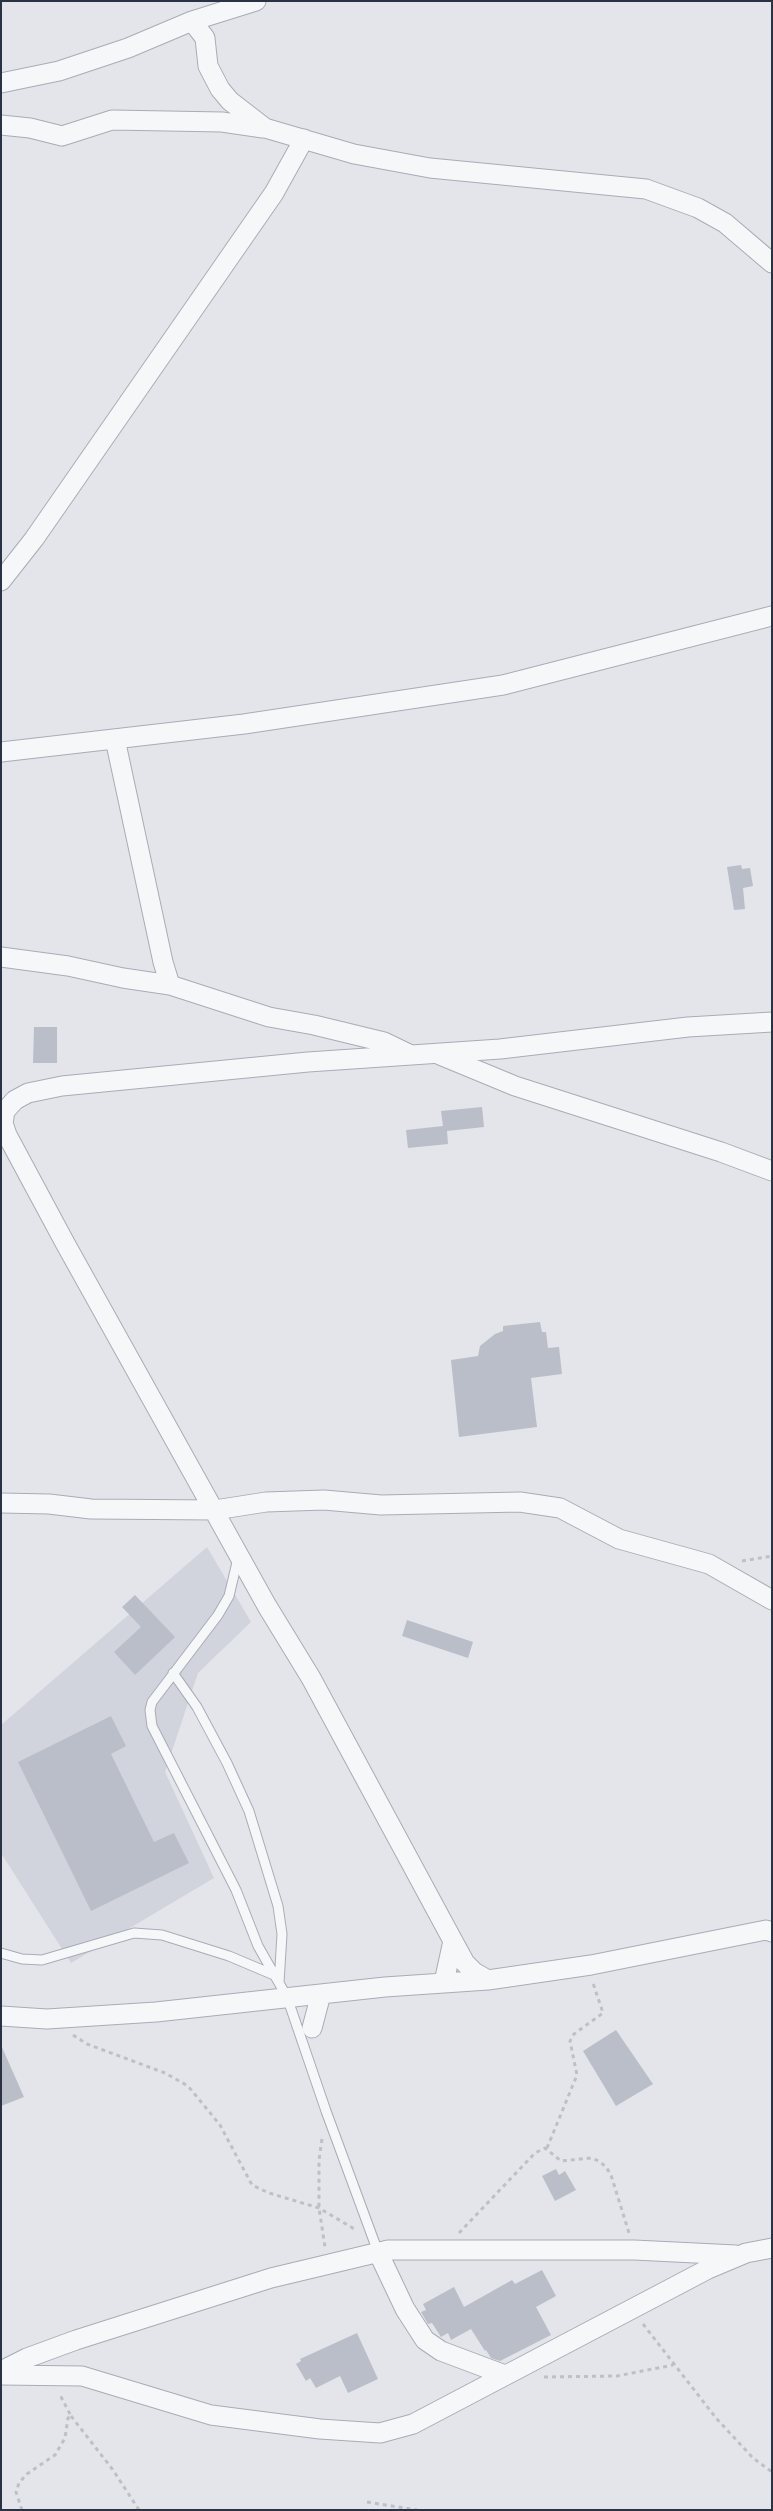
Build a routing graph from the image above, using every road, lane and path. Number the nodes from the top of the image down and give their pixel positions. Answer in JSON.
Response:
{"nodes":[{"id":1,"x":256,"y":1,"type":"edge"},
{"id":2,"x":192,"y":21,"type":"junction"},
{"id":3,"x":1,"y":83,"type":"edge"},
{"id":4,"x":1,"y":125,"type":"edge"},
{"id":5,"x":265,"y":128,"type":"junction"},
{"id":6,"x":304,"y":139,"type":"junction"},
{"id":7,"x":772,"y":263,"type":"edge"},
{"id":8,"x":1,"y":581,"type":"edge"},
{"id":9,"x":772,"y":616,"type":"edge"},
{"id":10,"x":116,"y":739,"type":"junction"},
{"id":11,"x":1,"y":752,"type":"edge"},
{"id":12,"x":1,"y":957,"type":"edge"},
{"id":13,"x":170,"y":985,"type":"junction"},
{"id":14,"x":772,"y":1022,"type":"edge"},
{"id":15,"x":436,"y":1054,"type":"junction"},
{"id":16,"x":412,"y":1055,"type":"junction"},
{"id":17,"x":3,"y":1111,"type":"edge"},
{"id":18,"x":772,"y":1172,"type":"edge"},
{"id":19,"x":1,"y":1503,"type":"edge"},
{"id":20,"x":215,"y":1510,"type":"junction"},
{"id":21,"x":238,"y":1555,"type":"junction"},
{"id":22,"x":772,"y":1600,"type":"edge"},
{"id":23,"x":173,"y":1673,"type":"junction"},
{"id":24,"x":772,"y":1932,"type":"edge"},
{"id":25,"x":453,"y":1941,"type":"junction"},
{"id":26,"x":1,"y":1953,"type":"edge"},
{"id":27,"x":590,"y":1965,"type":"junction"},
{"id":28,"x":488,"y":1980,"type":"junction"},
{"id":29,"x":444,"y":1982,"type":"junction"},
{"id":30,"x":280,"y":1985,"type":"junction"},
{"id":31,"x":321,"y":1994,"type":"junction"},
{"id":32,"x":1,"y":2016,"type":"edge"},
{"id":33,"x":312,"y":2028,"type":"dead end"},
{"id":34,"x":71,"y":2034,"type":"dead end"},
{"id":35,"x":326,"y":2111,"type":"junction"},
{"id":36,"x":547,"y":2148,"type":"junction"},
{"id":37,"x":318,"y":2208,"type":"junction"},
{"id":38,"x":376,"y":2247,"type":"junction"},
{"id":39,"x":445,"y":2248,"type":"junction"},
{"id":40,"x":772,"y":2248,"type":"edge"},
{"id":41,"x":634,"y":2250,"type":"junction"},
{"id":42,"x":741,"y":2255,"type":"junction"},
{"id":43,"x":329,"y":2265,"type":"junction"},
{"id":44,"x":631,"y":2308,"type":"junction"},
{"id":45,"x":674,"y":2365,"type":"junction"},
{"id":46,"x":511,"y":2372,"type":"junction"},
{"id":47,"x":1,"y":2373,"type":"edge"},
{"id":48,"x":52,"y":2375,"type":"junction"},
{"id":49,"x":71,"y":2416,"type":"junction"},
{"id":50,"x":772,"y":2472,"type":"edge"},
{"id":51,"x":367,"y":2502,"type":"dead end"},
{"id":52,"x":22,"y":2510,"type":"edge"},
{"id":53,"x":139,"y":2510,"type":"edge"},
{"id":54,"x":417,"y":2510,"type":"edge"}],
"edges":[{"from":1,"to":2,"type":"street"},
{"from":2,"to":3,"type":"street"},
{"from":2,"to":5,"type":"street"},
{"from":4,"to":5,"type":"street"},
{"from":5,"to":6,"type":"street"},
{"from":6,"to":7,"type":"street"},
{"from":6,"to":8,"type":"street"},
{"from":9,"to":10,"type":"street"},
{"from":10,"to":11,"type":"street"},
{"from":10,"to":13,"type":"street"},
{"from":12,"to":13,"type":"street"},
{"from":13,"to":16,"type":"street"},
{"from":14,"to":15,"type":"street"},
{"from":15,"to":16,"type":"street"},
{"from":15,"to":18,"type":"street"},
{"from":16,"to":17,"type":"street"},
{"from":17,"to":20,"type":"street"},
{"from":19,"to":20,"type":"street"},
{"from":20,"to":21,"type":"street"},
{"from":20,"to":22,"type":"street"},
{"from":21,"to":23,"type":"lane"},
{"from":21,"to":25,"type":"street"},
{"from":23,"to":30,"type":"lane"},
{"from":23,"to":30,"type":"lane"},
{"from":24,"to":27,"type":"street"},
{"from":25,"to":28,"type":"street"},
{"from":25,"to":29,"type":"street"},
{"from":26,"to":30,"type":"lane"},
{"from":27,"to":28,"type":"street"},
{"from":27,"to":36,"type":"path"},
{"from":28,"to":29,"type":"street"},
{"from":29,"to":31,"type":"street"},
{"from":30,"to":31,"type":"street"},
{"from":30,"to":32,"type":"street"},
{"from":30,"to":35,"type":"lane"},
{"from":31,"to":33,"type":"street"},
{"from":34,"to":37,"type":"path"},
{"from":35,"to":37,"type":"path"},
{"from":35,"to":38,"type":"lane"},
{"from":36,"to":39,"type":"path"},
{"from":36,"to":41,"type":"path"},
{"from":37,"to":38,"type":"path"},
{"from":37,"to":43,"type":"path"},
{"from":38,"to":39,"type":"street"},
{"from":38,"to":43,"type":"street"},
{"from":38,"to":46,"type":"street"},
{"from":39,"to":41,"type":"street"},
{"from":40,"to":42,"type":"street"},
{"from":41,"to":42,"type":"street"},
{"from":42,"to":44,"type":"street"},
{"from":43,"to":47,"type":"street"},
{"from":44,"to":45,"type":"path"},
{"from":44,"to":46,"type":"street"},
{"from":45,"to":46,"type":"path"},
{"from":45,"to":50,"type":"path"},
{"from":46,"to":48,"type":"street"},
{"from":47,"to":48,"type":"street"},
{"from":48,"to":49,"type":"path"},
{"from":49,"to":52,"type":"path"},
{"from":49,"to":53,"type":"path"},
{"from":51,"to":54,"type":"path"}]}
